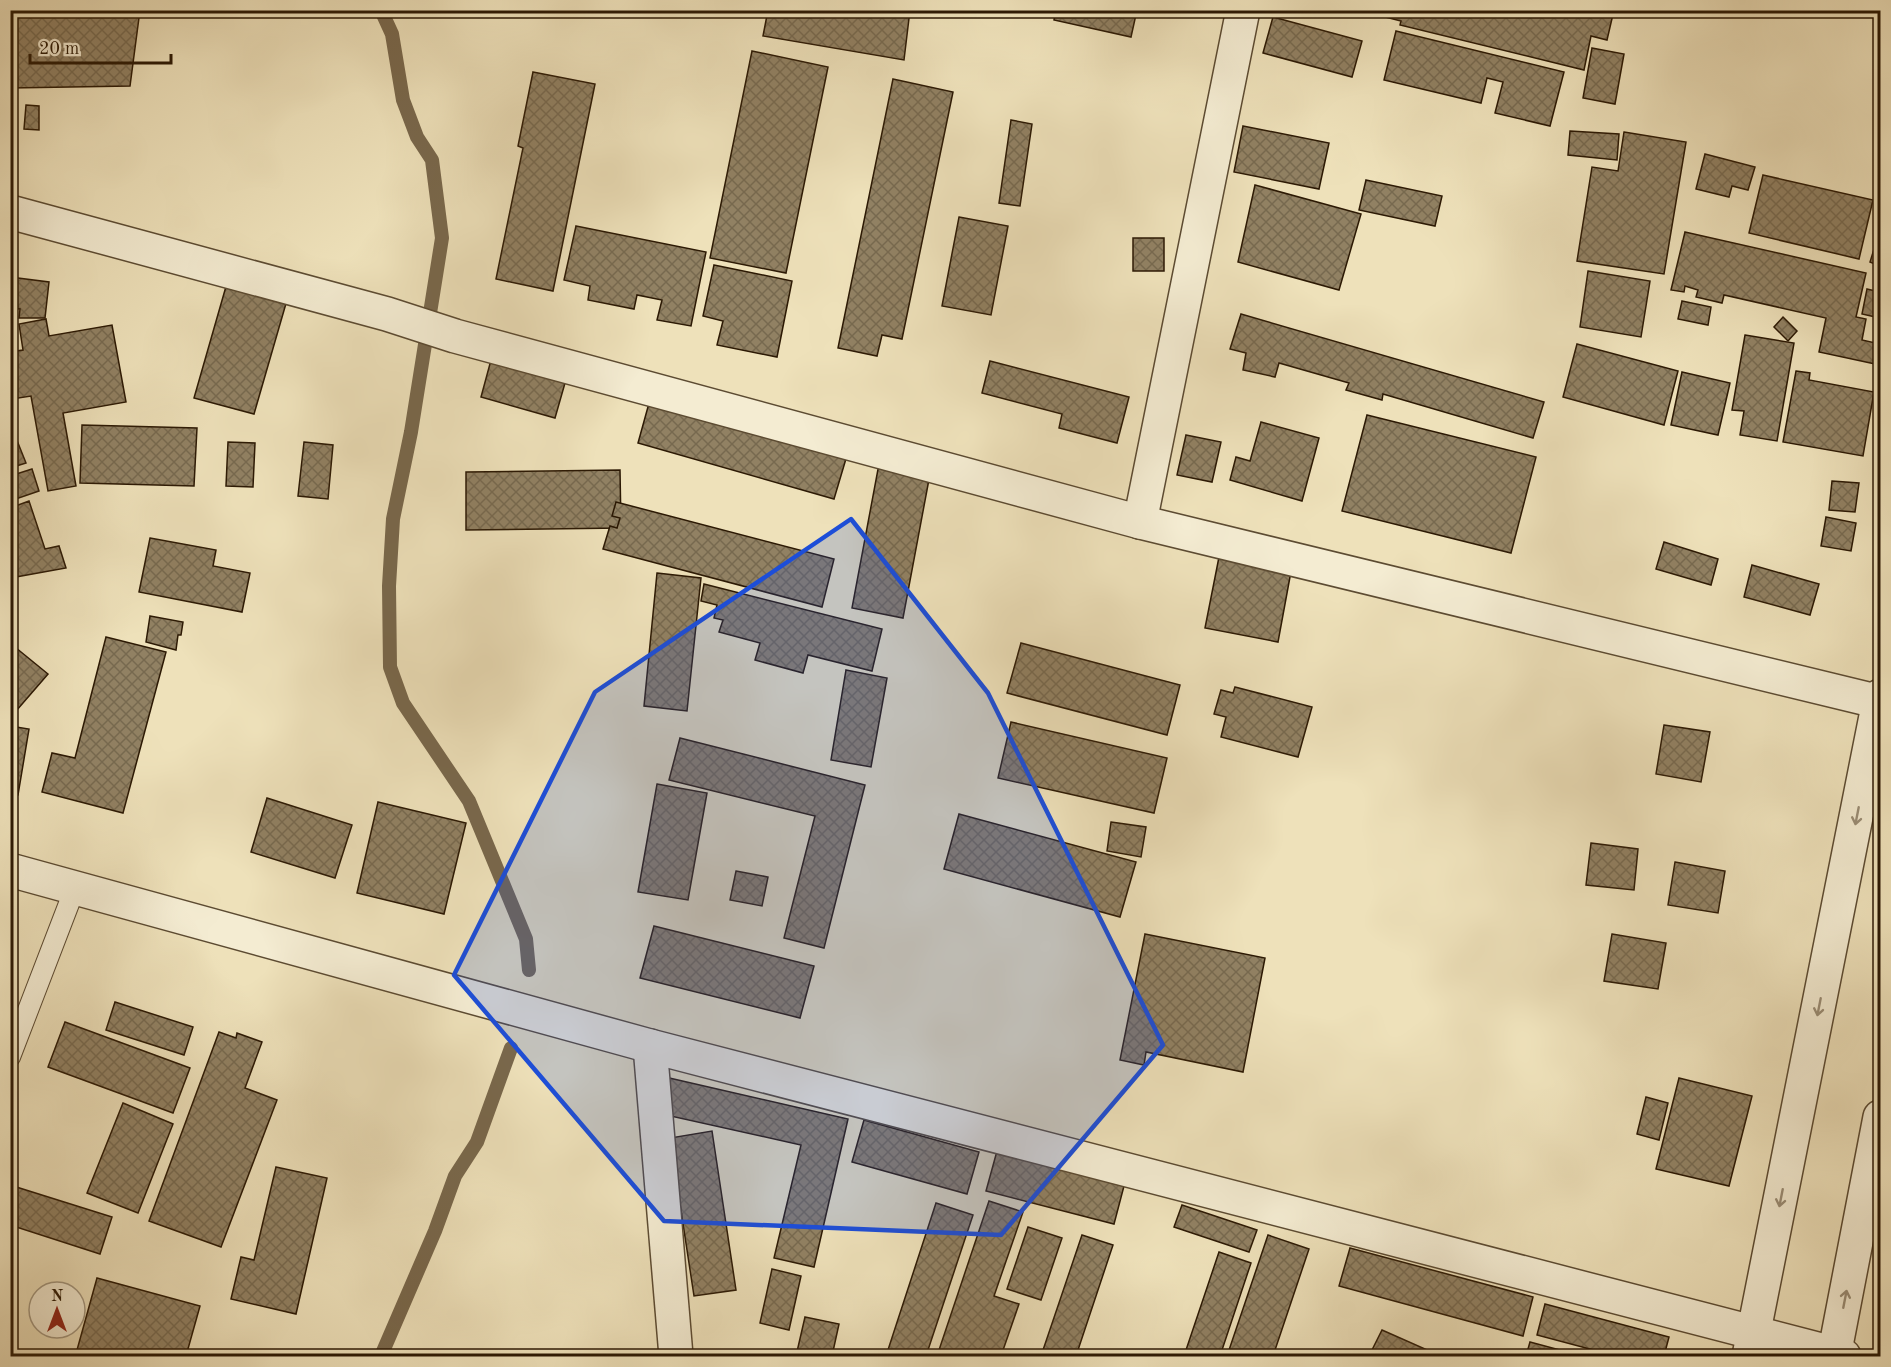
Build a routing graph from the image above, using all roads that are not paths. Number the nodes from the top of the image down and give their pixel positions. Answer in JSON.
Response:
{"nodes":[{"id":1,"x":1243,"y":10,"type":"edge"},
{"id":2,"x":10,"y":212,"type":"edge"},
{"id":3,"x":1140,"y":522,"type":"junction"},
{"id":4,"x":1880,"y":700,"type":"edge"},
{"id":5,"x":10,"y":870,"type":"edge"},
{"id":6,"x":75,"y":888,"type":"junction"},
{"id":7,"x":650,"y":1046,"type":"junction"},
{"id":8,"x":10,"y":1057,"type":"edge"},
{"id":9,"x":1881,"y":1117,"type":"edge"},
{"id":10,"x":1752,"y":1345,"type":"edge"},
{"id":11,"x":676,"y":1356,"type":"edge"},
{"id":12,"x":1838,"y":1356,"type":"edge"}],
"edges":[{"from":1,"to":3,"type":"street"},
{"from":2,"to":3,"type":"street"},
{"from":3,"to":4,"type":"street"},
{"from":4,"to":10,"type":"street","one_way":true},
{"from":5,"to":6,"type":"street"},
{"from":6,"to":7,"type":"street"},
{"from":6,"to":8,"type":"lane"},
{"from":7,"to":10,"type":"street"},
{"from":7,"to":11,"type":"street"},
{"from":12,"to":9,"type":"street","one_way":true},
{"from":10,"to":12,"type":"street"}]}
